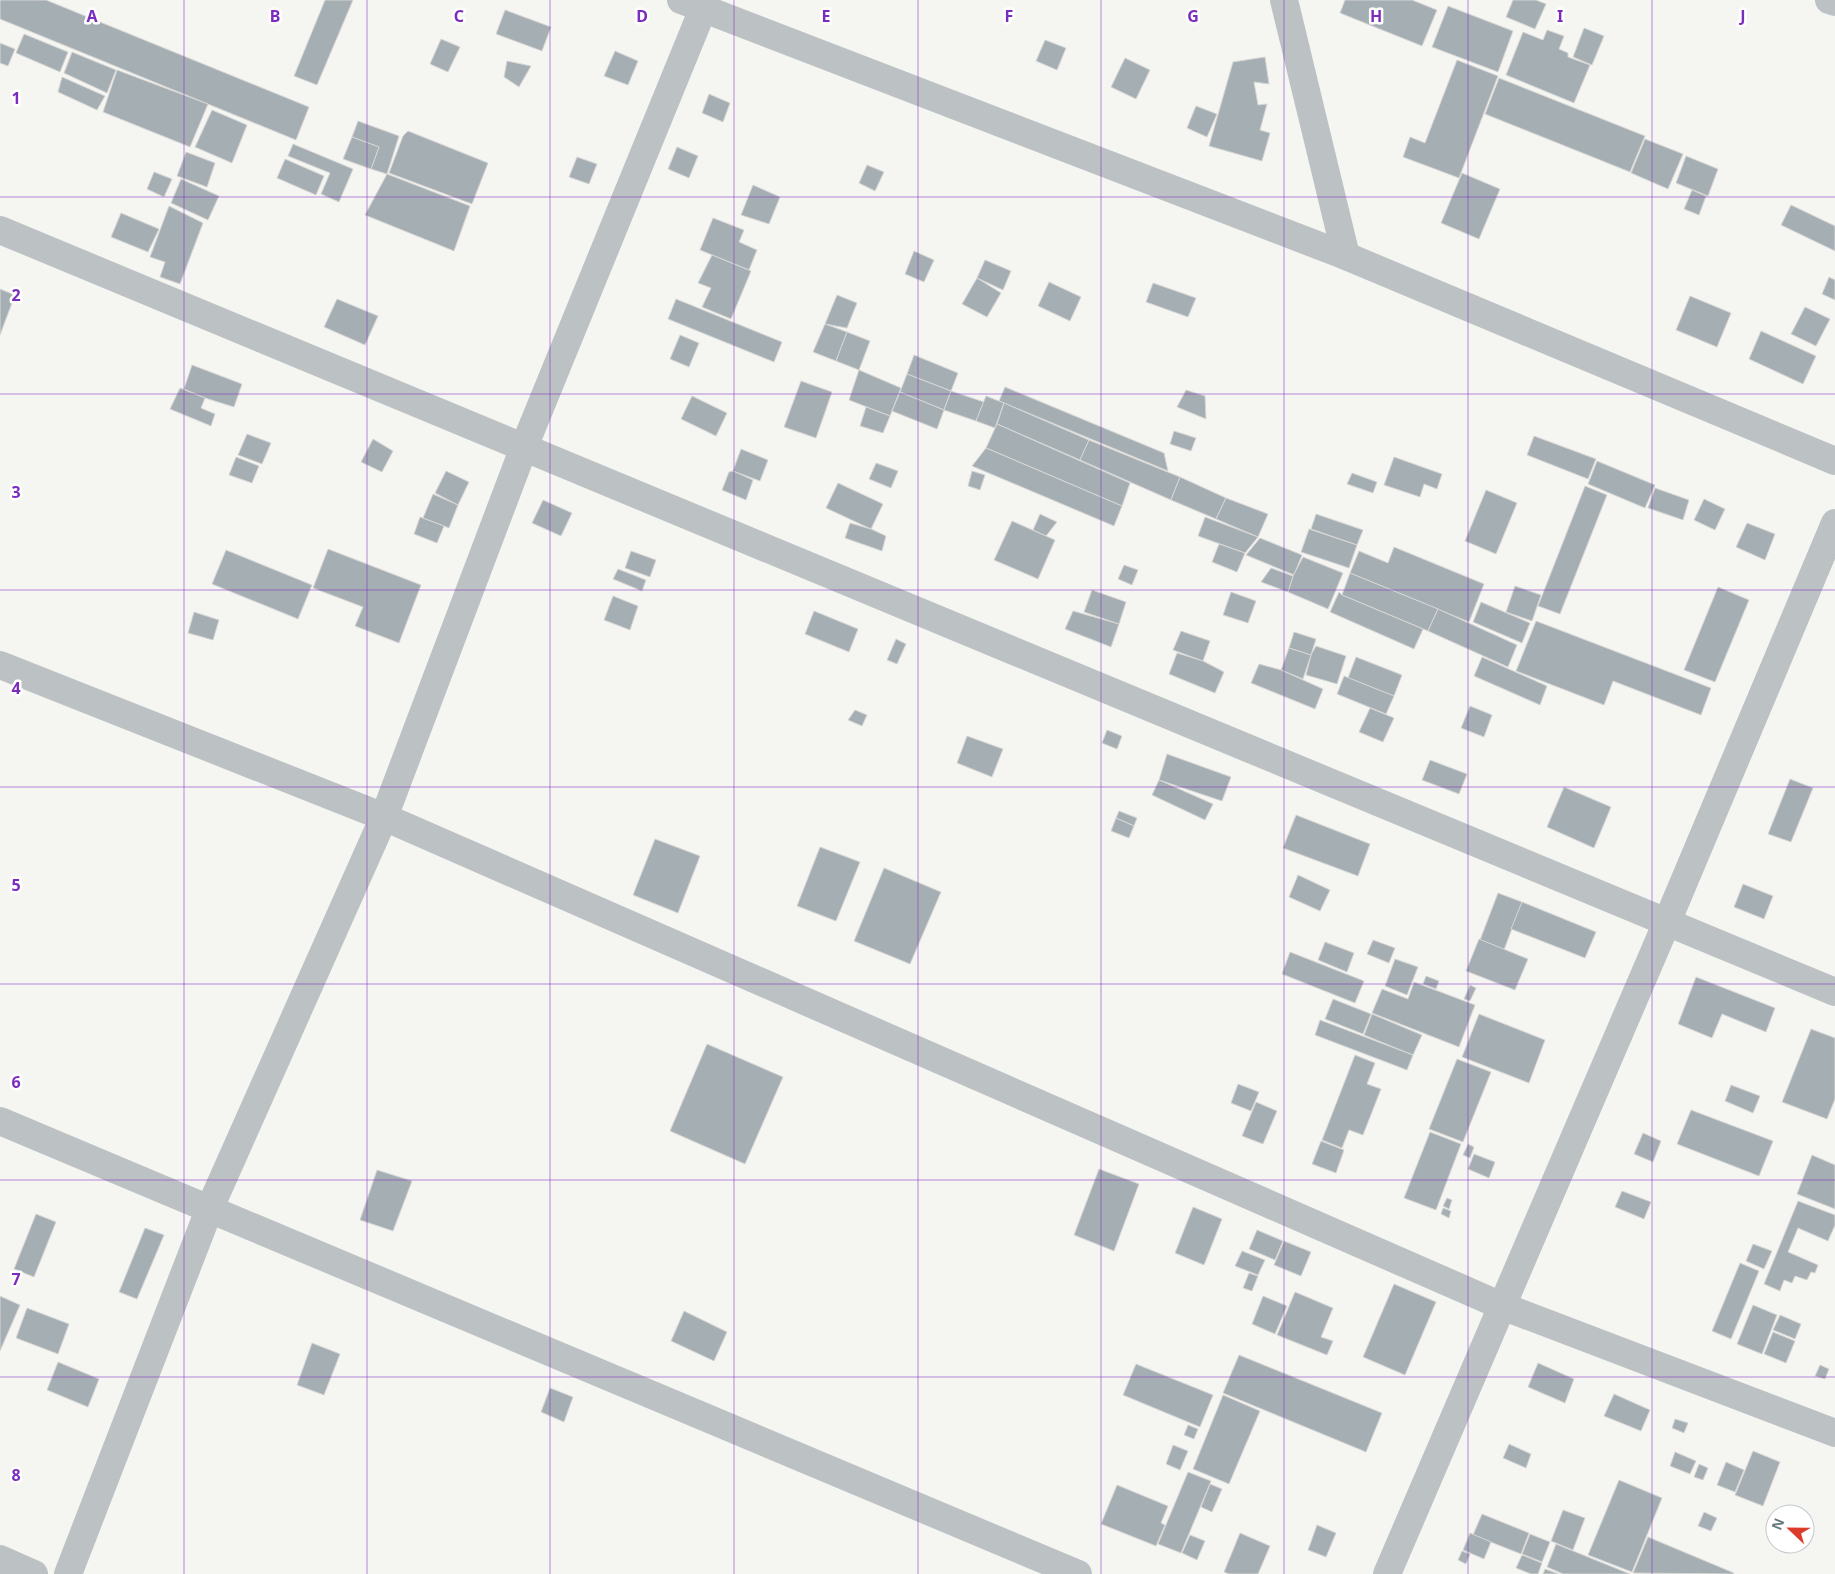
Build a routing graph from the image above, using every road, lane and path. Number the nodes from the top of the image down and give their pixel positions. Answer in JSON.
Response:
{"nodes":[{"id":1,"x":1284,"y":0,"type":"edge"},
{"id":2,"x":1829,"y":0,"type":"edge"},
{"id":3,"x":1835,"y":2,"type":"edge"},
{"id":4,"x":692,"y":5,"type":"edge"},
{"id":5,"x":0,"y":230,"type":"edge"},
{"id":6,"x":1346,"y":256,"type":"junction"},
{"id":7,"x":524,"y":447,"type":"junction"},
{"id":8,"x":1835,"y":461,"type":"edge"},
{"id":9,"x":1835,"y":522,"type":"edge"},
{"id":10,"x":0,"y":665,"type":"edge"},
{"id":11,"x":384,"y":817,"type":"junction"},
{"id":12,"x":1668,"y":922,"type":"junction"},
{"id":13,"x":1835,"y":992,"type":"edge"},
{"id":14,"x":0,"y":1121,"type":"edge"},
{"id":15,"x":209,"y":1210,"type":"junction"},
{"id":16,"x":1502,"y":1306,"type":"junction"},
{"id":17,"x":1835,"y":1433,"type":"edge"},
{"id":18,"x":0,"y":1559,"type":"edge"},
{"id":19,"x":34,"y":1574,"type":"edge"},
{"id":20,"x":68,"y":1574,"type":"edge"},
{"id":21,"x":1078,"y":1574,"type":"edge"},
{"id":22,"x":1387,"y":1574,"type":"edge"}],
"edges":[{"from":1,"to":6,"type":"street"},
{"from":2,"to":3,"type":"street"},
{"from":4,"to":6,"type":"street"},
{"from":4,"to":7,"type":"street"},
{"from":5,"to":7,"type":"street"},
{"from":6,"to":8,"type":"street"},
{"from":7,"to":11,"type":"street"},
{"from":7,"to":12,"type":"street"},
{"from":9,"to":12,"type":"street"},
{"from":10,"to":11,"type":"street"},
{"from":11,"to":15,"type":"street"},
{"from":11,"to":16,"type":"street"},
{"from":12,"to":13,"type":"street"},
{"from":12,"to":16,"type":"street"},
{"from":14,"to":15,"type":"street"},
{"from":15,"to":20,"type":"street"},
{"from":15,"to":21,"type":"street"},
{"from":16,"to":17,"type":"street"},
{"from":16,"to":22,"type":"street"},
{"from":18,"to":19,"type":"street"}]}
